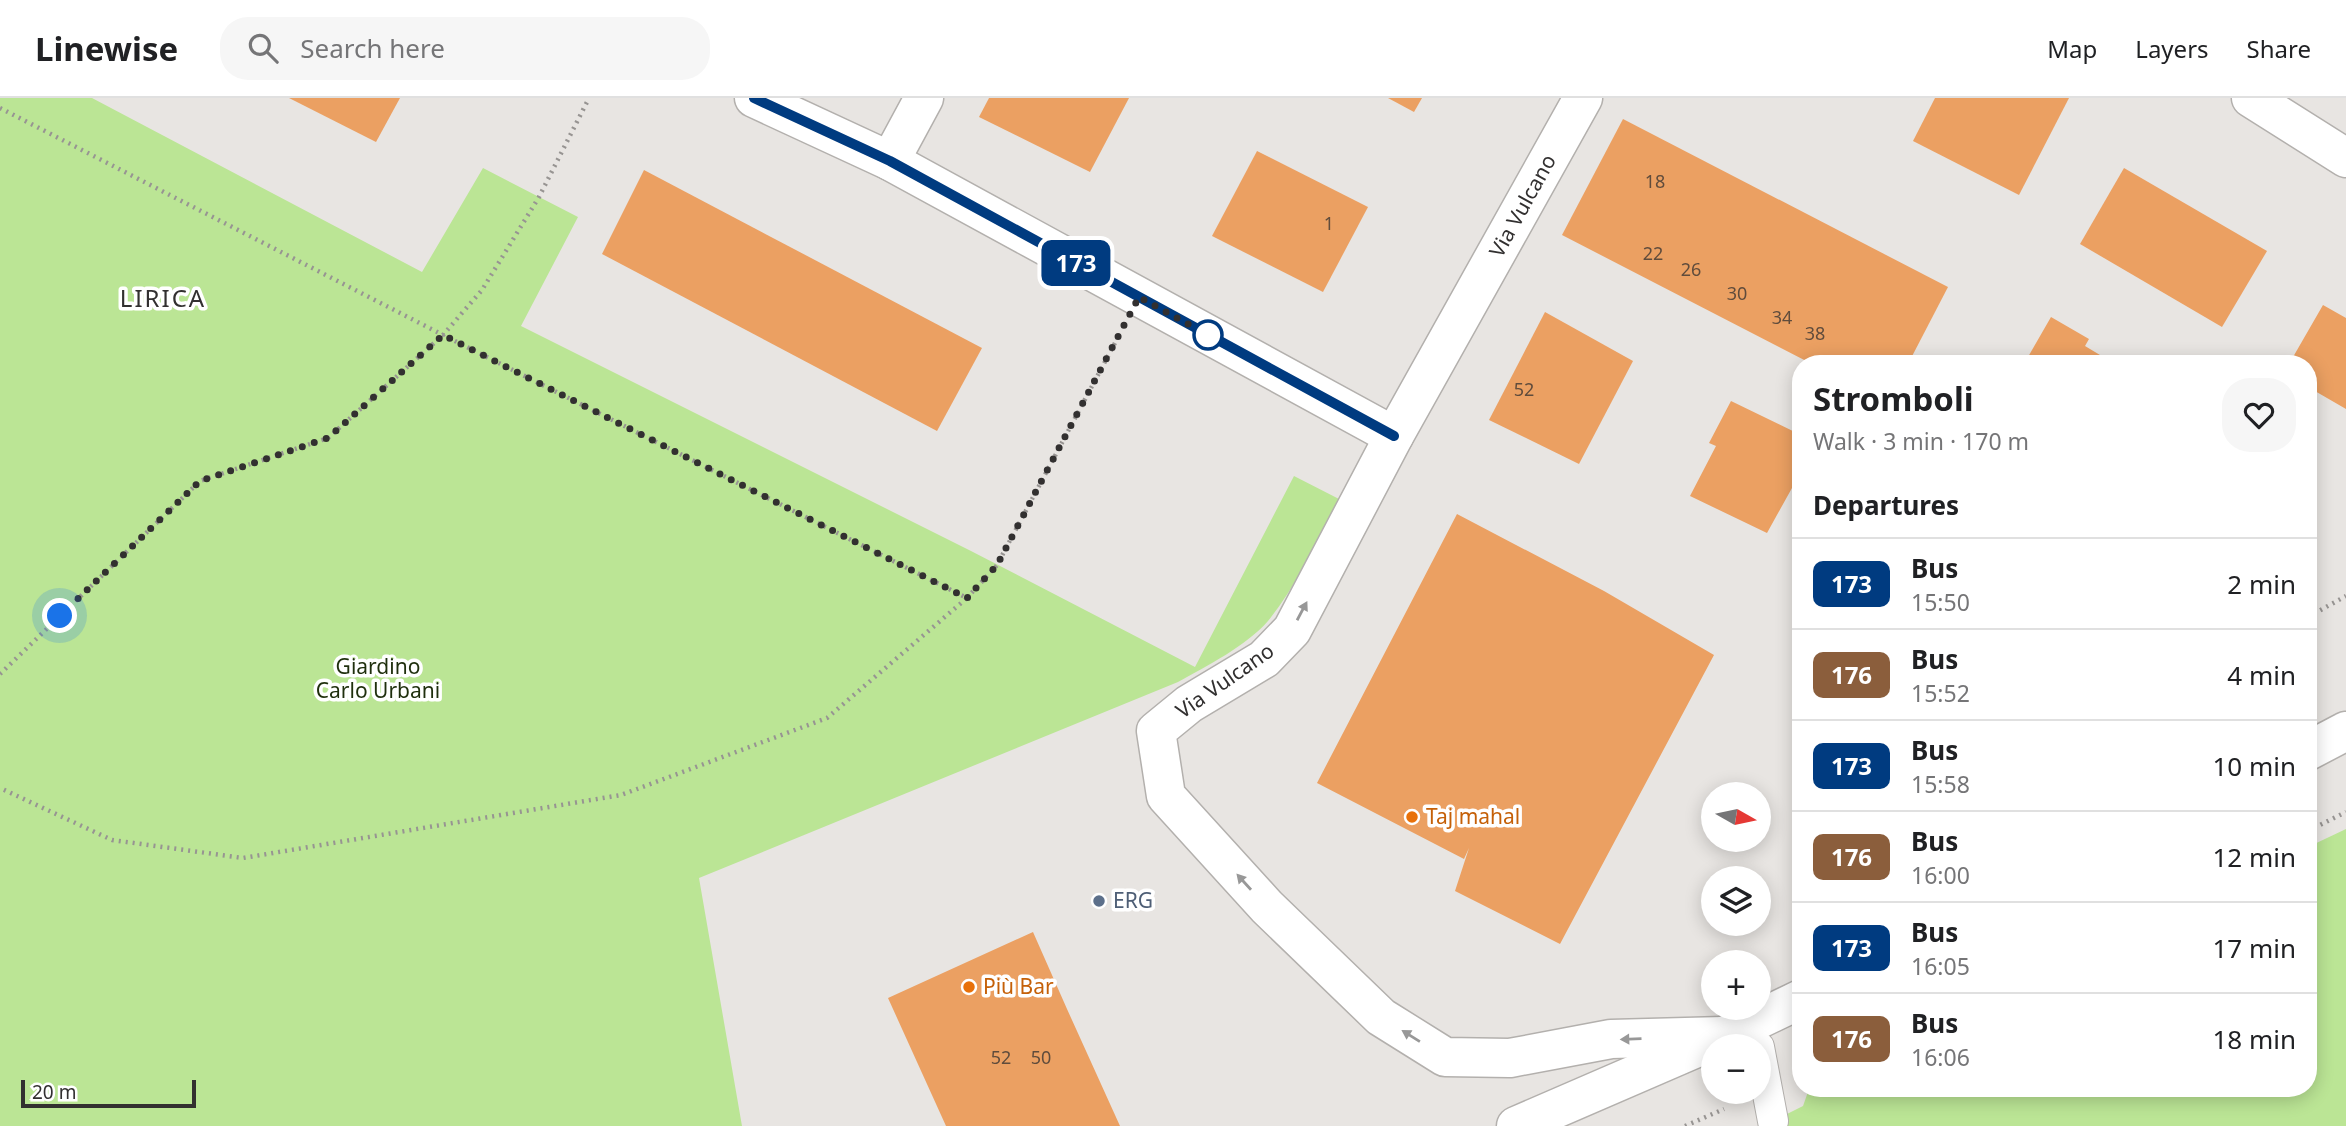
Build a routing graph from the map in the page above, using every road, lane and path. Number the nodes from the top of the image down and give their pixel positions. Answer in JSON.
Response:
{"nodes":[{"id":1,"x":589,"y":98,"type":"edge"},
{"id":2,"x":754,"y":98,"type":"edge"},
{"id":3,"x":923,"y":98,"type":"edge"},
{"id":4,"x":1583,"y":98,"type":"edge"},
{"id":5,"x":2251,"y":98,"type":"edge"},
{"id":6,"x":0,"y":108,"type":"edge"},
{"id":7,"x":2346,"y":158,"type":"edge"},
{"id":8,"x":890,"y":161,"type":"junction"},
{"id":9,"x":1139,"y":297,"type":"junction"},
{"id":10,"x":443,"y":335,"type":"junction"},
{"id":11,"x":1394,"y":436,"type":"junction"},
{"id":12,"x":2346,"y":596,"type":"edge"},
{"id":13,"x":967,"y":598,"type":"junction"},
{"id":14,"x":2317,"y":612,"type":"edge"},
{"id":15,"x":0,"y":674,"type":"edge"},
{"id":16,"x":2346,"y":730,"type":"edge"},
{"id":17,"x":2317,"y":746,"type":"edge"},
{"id":18,"x":0,"y":788,"type":"edge"},
{"id":19,"x":2346,"y":812,"type":"edge"},
{"id":20,"x":2317,"y":826,"type":"edge"},
{"id":21,"x":1792,"y":1006,"type":"edge"},
{"id":22,"x":1754,"y":1034,"type":"edge"},
{"id":23,"x":1701,"y":1038,"type":"edge"},
{"id":24,"x":1701,"y":1056,"type":"edge"},
{"id":25,"x":1768,"y":1104,"type":"edge"},
{"id":26,"x":1773,"y":1121,"type":"dead end"},
{"id":27,"x":1516,"y":1126,"type":"edge"}],
"edges":[{"from":1,"to":10,"type":"path"},
{"from":2,"to":8,"type":"street"},
{"from":3,"to":8,"type":"street"},
{"from":4,"to":11,"type":"street","name":"Via Vulcano"},
{"from":5,"to":7,"type":"street"},
{"from":6,"to":10,"type":"path"},
{"from":8,"to":9,"type":"street"},
{"from":9,"to":11,"type":"street"},
{"from":9,"to":13,"type":"path"},
{"from":10,"to":13,"type":"path"},
{"from":10,"to":15,"type":"path"},
{"from":23,"to":11,"type":"street","name":"Via Vulcano","one_way":true},
{"from":12,"to":14,"type":"path"},
{"from":13,"to":18,"type":"path"},
{"from":16,"to":17,"type":"street"},
{"from":19,"to":20,"type":"path"},
{"from":21,"to":22,"type":"street"},
{"from":24,"to":27,"type":"street"},
{"from":25,"to":26,"type":"lane"}]}
